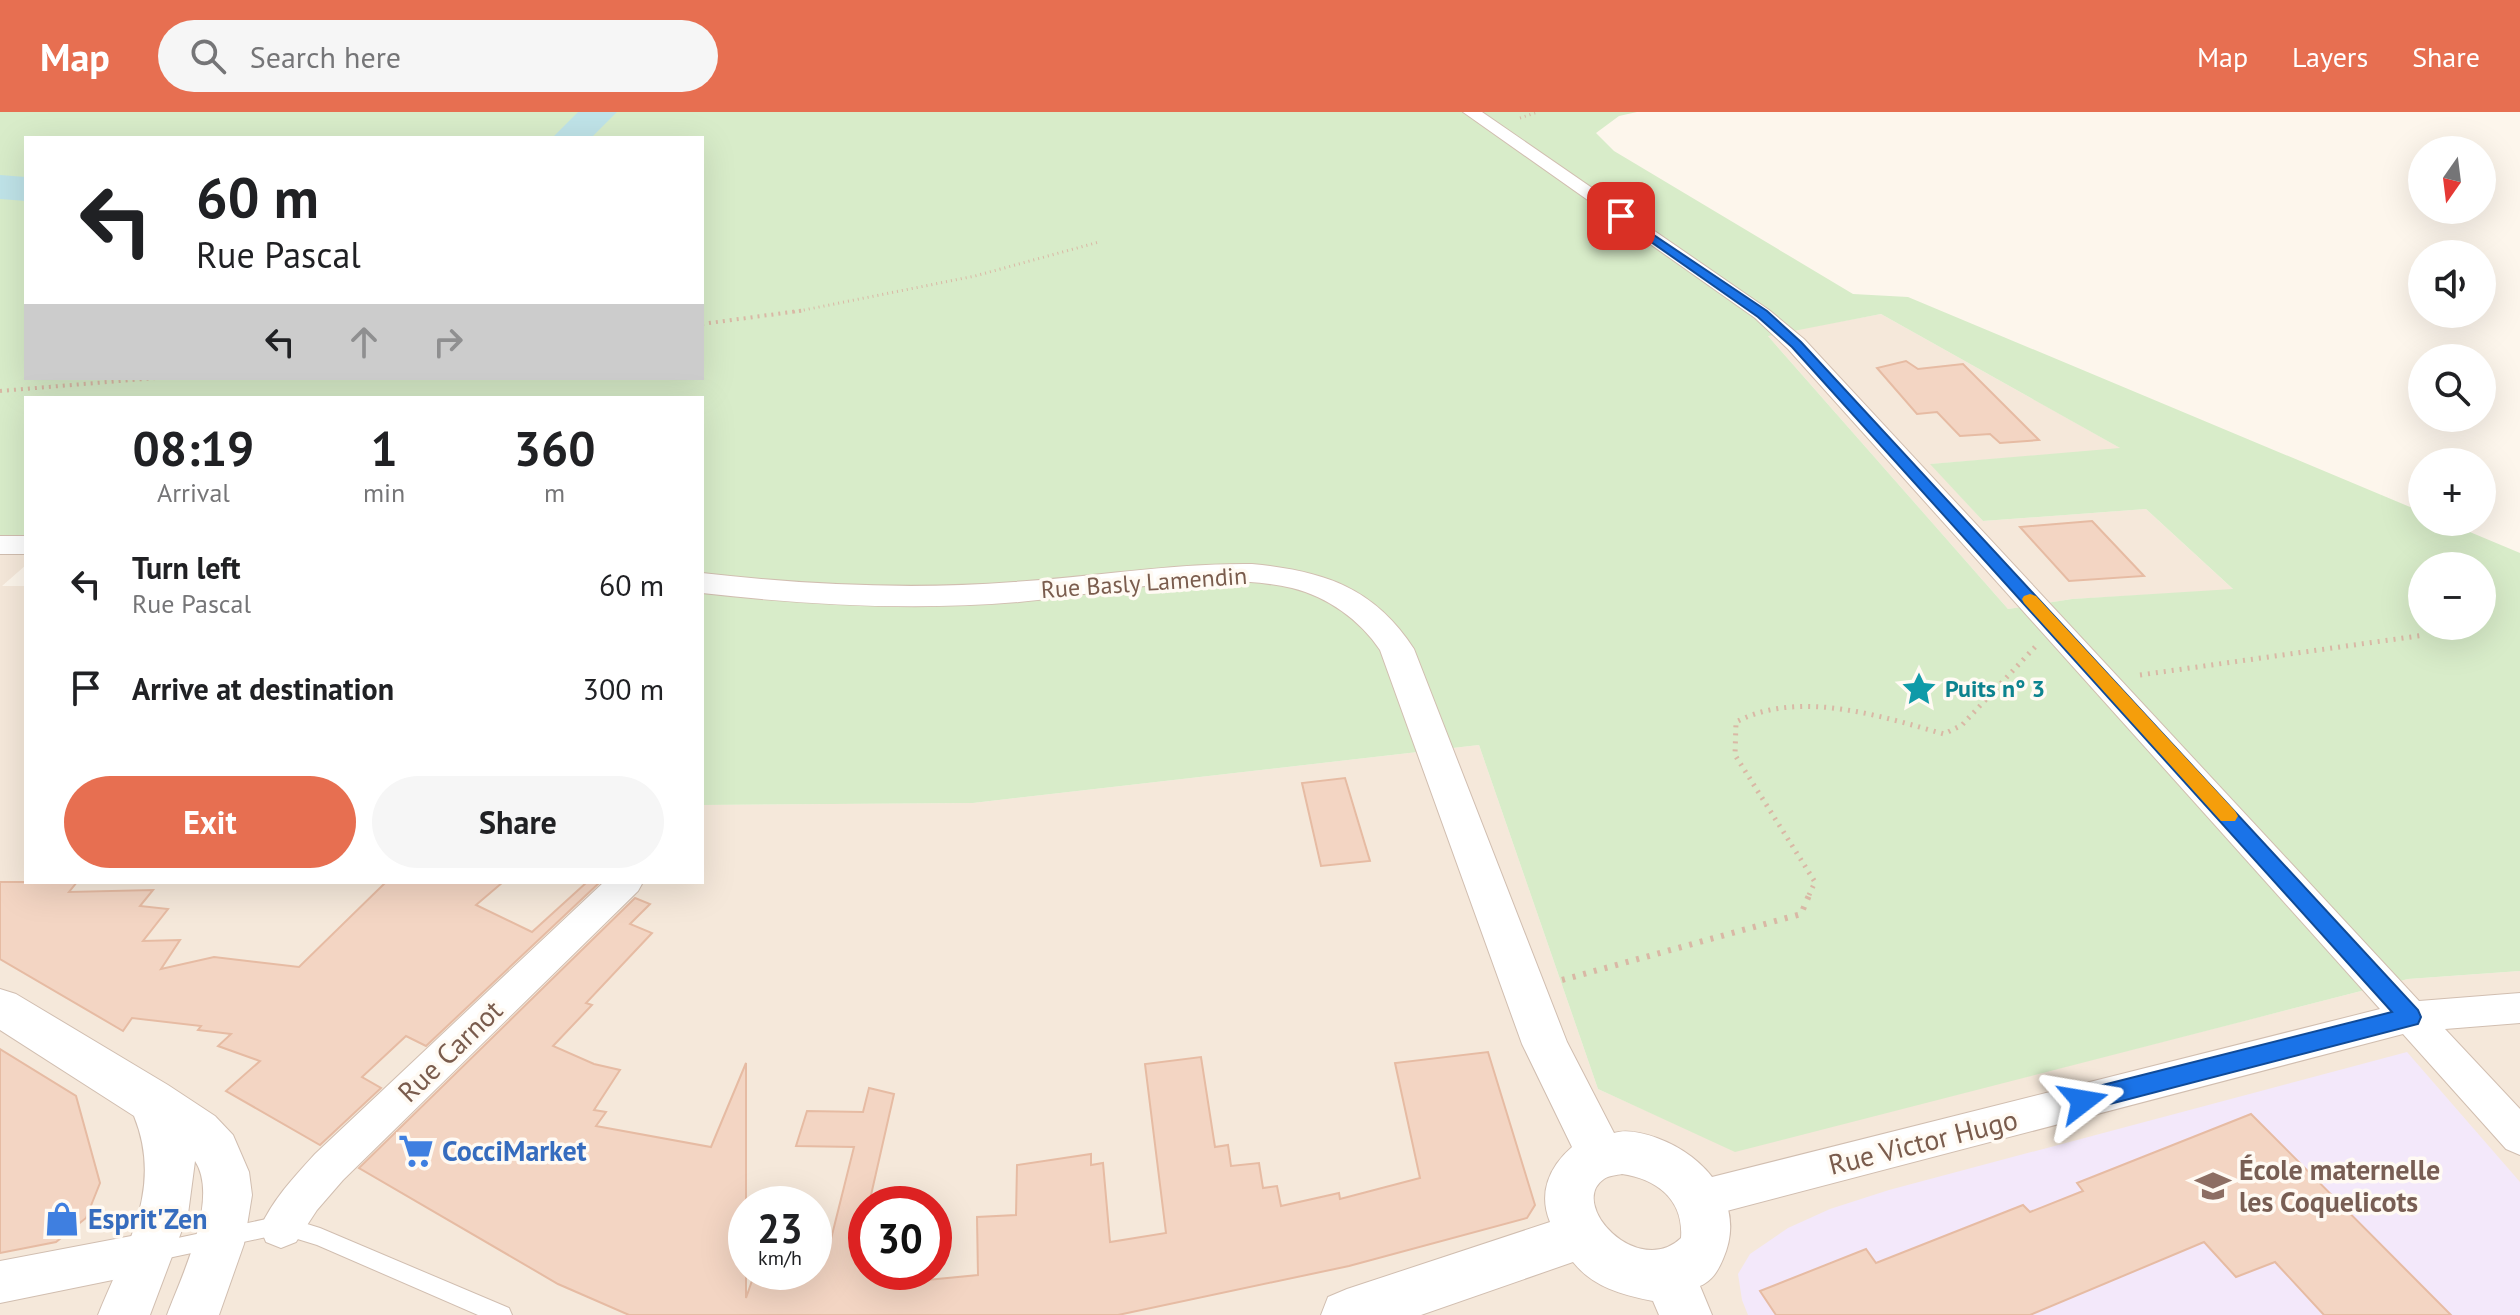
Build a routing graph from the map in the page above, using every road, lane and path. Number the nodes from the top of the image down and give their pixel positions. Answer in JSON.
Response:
{"nodes":[{"id":1,"x":1471,"y":112,"type":"edge"},
{"id":2,"x":1099,"y":242,"type":"dead end"},
{"id":3,"x":704,"y":324,"type":"edge"},
{"id":4,"x":132,"y":380,"type":"edge"},
{"id":5,"x":0,"y":391,"type":"edge"},
{"id":6,"x":24,"y":527,"type":"edge"},
{"id":7,"x":0,"y":528,"type":"edge"},
{"id":8,"x":0,"y":545,"type":"edge"},
{"id":9,"x":24,"y":545,"type":"edge"},
{"id":10,"x":704,"y":583,"type":"edge"},
{"id":11,"x":2054,"y":626,"type":"junction"},
{"id":12,"x":2408,"y":637,"type":"edge"},
{"id":13,"x":2103,"y":680,"type":"junction"},
{"id":14,"x":624,"y":884,"type":"edge"},
{"id":15,"x":1566,"y":995,"type":"dead end"},
{"id":16,"x":0,"y":1007,"type":"edge"},
{"id":17,"x":2520,"y":1008,"type":"edge"},
{"id":18,"x":2410,"y":1017,"type":"junction"},
{"id":19,"x":151,"y":1099,"type":"junction"},
{"id":20,"x":2520,"y":1137,"type":"edge"},
{"id":21,"x":1601,"y":1157,"type":"junction"},
{"id":22,"x":1700,"y":1199,"type":"junction"},
{"id":23,"x":281,"y":1228,"type":"junction"},
{"id":24,"x":220,"y":1237,"type":"junction"},
{"id":25,"x":1577,"y":1237,"type":"junction"},
{"id":26,"x":147,"y":1253,"type":"junction"},
{"id":27,"x":0,"y":1282,"type":"edge"},
{"id":28,"x":1677,"y":1296,"type":"edge"},
{"id":29,"x":124,"y":1315,"type":"edge"},
{"id":30,"x":193,"y":1315,"type":"edge"},
{"id":31,"x":502,"y":1315,"type":"edge"},
{"id":32,"x":1347,"y":1315,"type":"edge"}],
"edges":[{"from":1,"to":11,"type":"street"},
{"from":2,"to":3,"type":"path"},
{"from":4,"to":5,"type":"path"},
{"from":6,"to":7,"type":"street"},
{"from":8,"to":9,"type":"street"},
{"from":10,"to":21,"type":"street","name":"Rue Basly Lamendin"},
{"from":11,"to":13,"type":"street"},
{"from":11,"to":15,"type":"path"},
{"from":12,"to":13,"type":"path"},
{"from":13,"to":18,"type":"street"},
{"from":14,"to":23,"type":"street","name":"Rue Carnot"},
{"from":16,"to":19,"type":"street"},
{"from":17,"to":18,"type":"street","name":"Rue Victor Hugo"},
{"from":18,"to":20,"type":"street"},
{"from":18,"to":22,"type":"street","name":"Rue Victor Hugo"},
{"from":19,"to":24,"type":"street"},
{"from":19,"to":26,"type":"street"},
{"from":21,"to":22,"type":"street"},
{"from":21,"to":25,"type":"street"},
{"from":22,"to":28,"type":"street"},
{"from":23,"to":24,"type":"lane"},
{"from":23,"to":31,"type":"lane"},
{"from":24,"to":26,"type":"lane"},
{"from":24,"to":30,"type":"street"},
{"from":25,"to":28,"type":"street"},
{"from":25,"to":32,"type":"street"},
{"from":26,"to":27,"type":"street"},
{"from":26,"to":29,"type":"street"}]}
